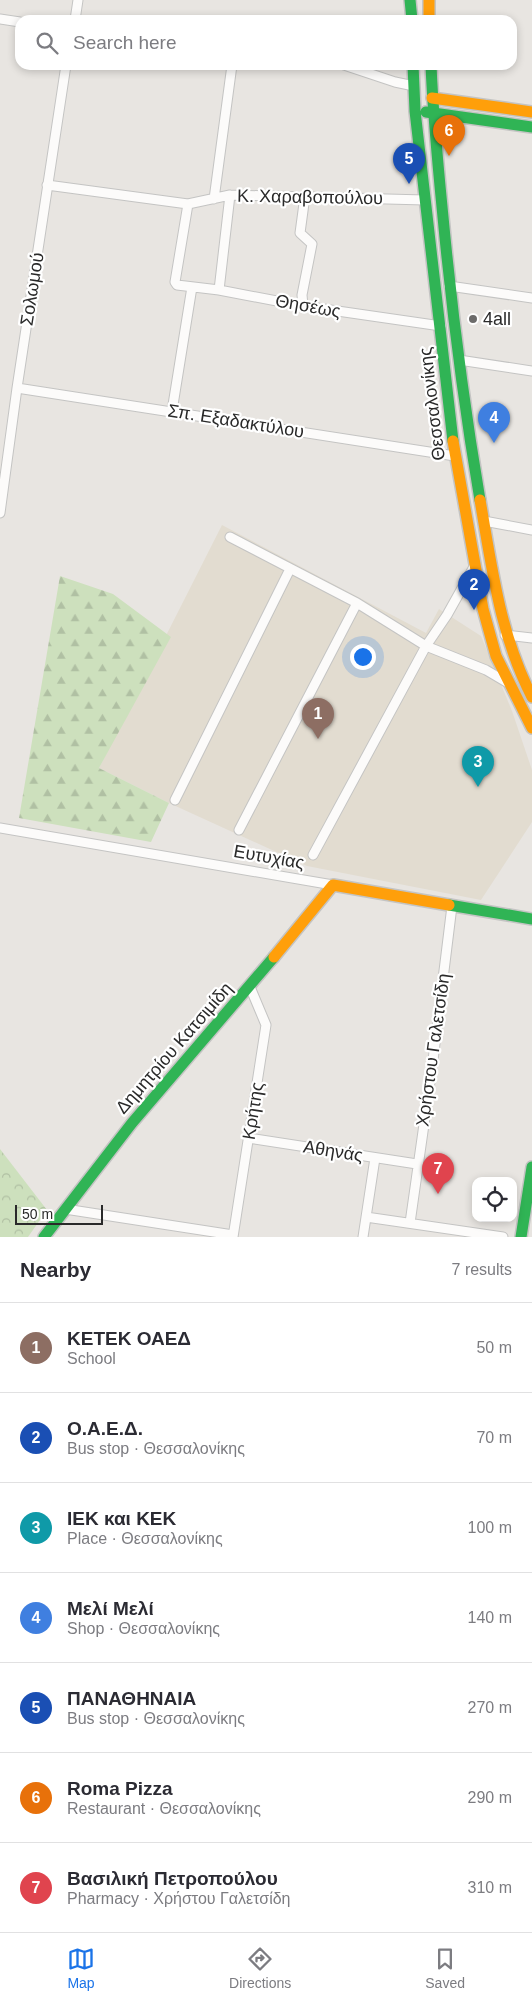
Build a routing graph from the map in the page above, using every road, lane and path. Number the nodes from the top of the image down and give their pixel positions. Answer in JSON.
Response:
{"nodes":[{"id":1,"x":78,"y":0,"type":"edge"},
{"id":2,"x":410,"y":0,"type":"edge"},
{"id":3,"x":428,"y":0,"type":"edge"},
{"id":4,"x":76,"y":15,"type":"edge"},
{"id":5,"x":412,"y":15,"type":"edge"},
{"id":6,"x":430,"y":15,"type":"edge"},
{"id":7,"x":0,"y":19,"type":"edge"},
{"id":8,"x":15,"y":21,"type":"edge"},
{"id":9,"x":65,"y":70,"type":"edge"},
{"id":10,"x":231,"y":70,"type":"edge"},
{"id":11,"x":359,"y":70,"type":"edge"},
{"id":12,"x":413,"y":70,"type":"edge"},
{"id":13,"x":431,"y":70,"type":"edge"},
{"id":14,"x":414,"y":86,"type":"junction"},
{"id":15,"x":432,"y":92,"type":"junction"},
{"id":16,"x":415,"y":111,"type":"junction"},
{"id":17,"x":532,"y":112,"type":"edge"},
{"id":18,"x":433,"y":113,"type":"junction"},
{"id":19,"x":532,"y":127,"type":"edge"},
{"id":20,"x":47,"y":184,"type":"junction"},
{"id":21,"x":230,"y":195,"type":"junction"},
{"id":22,"x":304,"y":196,"type":"junction"},
{"id":23,"x":214,"y":199,"type":"junction"},
{"id":24,"x":425,"y":200,"type":"junction"},
{"id":25,"x":188,"y":204,"type":"junction"},
{"id":26,"x":449,"y":286,"type":"junction"},
{"id":27,"x":192,"y":287,"type":"junction"},
{"id":28,"x":219,"y":290,"type":"junction"},
{"id":29,"x":532,"y":298,"type":"edge"},
{"id":30,"x":303,"y":306,"type":"junction"},
{"id":31,"x":441,"y":326,"type":"junction"},
{"id":32,"x":459,"y":360,"type":"junction"},
{"id":33,"x":532,"y":371,"type":"edge"},
{"id":34,"x":17,"y":388,"type":"junction"},
{"id":35,"x":172,"y":411,"type":"junction"},
{"id":36,"x":455,"y":456,"type":"junction"},
{"id":37,"x":0,"y":513,"type":"edge"},
{"id":38,"x":484,"y":521,"type":"junction"},
{"id":39,"x":532,"y":530,"type":"edge"},
{"id":40,"x":230,"y":537,"type":"dead end"},
{"id":41,"x":475,"y":565,"type":"junction"},
{"id":42,"x":290,"y":569,"type":"junction"},
{"id":43,"x":357,"y":603,"type":"junction"},
{"id":44,"x":505,"y":635,"type":"junction"},
{"id":45,"x":532,"y":638,"type":"edge"},
{"id":46,"x":426,"y":646,"type":"junction"},
{"id":47,"x":508,"y":683,"type":"junction"},
{"id":48,"x":532,"y":697,"type":"edge"},
{"id":49,"x":532,"y":728,"type":"edge"},
{"id":50,"x":175,"y":800,"type":"dead end"},
{"id":51,"x":0,"y":828,"type":"edge"},
{"id":52,"x":238,"y":830,"type":"dead end"},
{"id":53,"x":313,"y":856,"type":"dead end"},
{"id":54,"x":334,"y":885,"type":"junction"},
{"id":55,"x":452,"y":906,"type":"junction"},
{"id":56,"x":532,"y":919,"type":"edge"},
{"id":57,"x":250,"y":987,"type":"junction"},
{"id":58,"x":248,"y":1138,"type":"junction"},
{"id":59,"x":375,"y":1158,"type":"junction"},
{"id":60,"x":417,"y":1164,"type":"junction"},
{"id":61,"x":532,"y":1167,"type":"edge"},
{"id":62,"x":65,"y":1209,"type":"junction"},
{"id":63,"x":366,"y":1217,"type":"junction"},
{"id":64,"x":410,"y":1223,"type":"junction"},
{"id":65,"x":438,"y":1232,"type":"edge"},
{"id":66,"x":233,"y":1236,"type":"edge"},
{"id":67,"x":44,"y":1237,"type":"edge"},
{"id":68,"x":363,"y":1237,"type":"edge"},
{"id":69,"x":503,"y":1237,"type":"edge"},
{"id":70,"x":521,"y":1237,"type":"edge"}],
"edges":[{"from":1,"to":4,"type":"street"},
{"from":2,"to":5,"type":"main road"},
{"from":3,"to":6,"type":"main road"},
{"from":7,"to":8,"type":"street"},
{"from":9,"to":20,"type":"street","name":"Σολωμού"},
{"from":10,"to":23,"type":"street"},
{"from":11,"to":14,"type":"street"},
{"from":12,"to":14,"type":"main road","name":"Θεσσαλονίκης"},
{"from":13,"to":15,"type":"main road","name":"Θεσσαλονίκης"},
{"from":14,"to":15,"type":"main road"},
{"from":14,"to":16,"type":"main road","name":"Θεσσαλονίκης"},
{"from":15,"to":17,"type":"main road"},
{"from":15,"to":18,"type":"main road","name":"Θεσσαλονίκης"},
{"from":16,"to":18,"type":"main road"},
{"from":16,"to":24,"type":"main road","name":"Θεσσαλονίκης"},
{"from":18,"to":19,"type":"main road"},
{"from":18,"to":26,"type":"main road","name":"Θεσσαλονίκης"},
{"from":20,"to":25,"type":"street","name":"Κ. Χαραβοπούλου"},
{"from":20,"to":34,"type":"street","name":"Σολωμού"},
{"from":21,"to":22,"type":"street","name":"Κ. Χαραβοπούλου"},
{"from":21,"to":23,"type":"street","name":"Κ. Χαραβοπούλου"},
{"from":21,"to":28,"type":"street"},
{"from":22,"to":24,"type":"street","name":"Κ. Χαραβοπούλου"},
{"from":22,"to":30,"type":"street"},
{"from":23,"to":25,"type":"street","name":"Κ. Χαραβοπούλου"},
{"from":24,"to":31,"type":"main road","name":"Θεσσαλονίκης"},
{"from":25,"to":27,"type":"street","name":"Θησέως"},
{"from":26,"to":29,"type":"street"},
{"from":26,"to":32,"type":"main road","name":"Θεσσαλονίκης"},
{"from":27,"to":28,"type":"street","name":"Θησέως"},
{"from":27,"to":35,"type":"street"},
{"from":28,"to":30,"type":"street","name":"Θησέως"},
{"from":30,"to":31,"type":"street","name":"Θησέως"},
{"from":31,"to":36,"type":"main road","name":"Θεσσαλονίκης"},
{"from":32,"to":33,"type":"street"},
{"from":32,"to":38,"type":"main road","name":"Θεσσαλονίκης"},
{"from":34,"to":35,"type":"street","name":"Σπ. Εξαδακτύλου"},
{"from":34,"to":37,"type":"street","name":"Σολωμού"},
{"from":35,"to":36,"type":"street","name":"Σπ. Εξαδακτύλου"},
{"from":36,"to":41,"type":"main road","name":"Θεσσαλονίκης"},
{"from":38,"to":39,"type":"street"},
{"from":38,"to":44,"type":"main road","name":"Θεσσαλονίκης"},
{"from":40,"to":42,"type":"street"},
{"from":41,"to":46,"type":"street"},
{"from":41,"to":47,"type":"main road","name":"Θεσσαλονίκης"},
{"from":42,"to":43,"type":"street"},
{"from":42,"to":50,"type":"street"},
{"from":43,"to":46,"type":"street"},
{"from":43,"to":52,"type":"street"},
{"from":44,"to":45,"type":"street"},
{"from":44,"to":48,"type":"main road","name":"Θεσσαλονίκης"},
{"from":46,"to":47,"type":"street"},
{"from":46,"to":53,"type":"street"},
{"from":47,"to":49,"type":"main road","name":"Θεσσαλονίκης"},
{"from":51,"to":54,"type":"street","name":"Ευτυχίας"},
{"from":54,"to":55,"type":"main road","name":"Ευτυχίας"},
{"from":54,"to":57,"type":"main road","name":"Δημητρίου Κατσιμίδη"},
{"from":55,"to":56,"type":"main road","name":"Ευτυχίας"},
{"from":55,"to":60,"type":"street","name":"Χρήστου Γαλετσίδη"},
{"from":57,"to":58,"type":"street","name":"Κρήτης"},
{"from":57,"to":62,"type":"main road","name":"Δημητρίου Κατσιμίδη"},
{"from":58,"to":59,"type":"street","name":"Αθηνάς"},
{"from":58,"to":66,"type":"street","name":"Κρήτης"},
{"from":59,"to":60,"type":"street","name":"Αθηνάς"},
{"from":59,"to":63,"type":"street"},
{"from":60,"to":64,"type":"street","name":"Χρήστου Γαλετσίδη"},
{"from":61,"to":70,"type":"main road"},
{"from":62,"to":66,"type":"street"},
{"from":62,"to":67,"type":"main road","name":"Δημητρίου Κατσιμίδη"},
{"from":63,"to":64,"type":"street"},
{"from":63,"to":68,"type":"street"},
{"from":64,"to":65,"type":"street"},
{"from":65,"to":69,"type":"street"}]}
